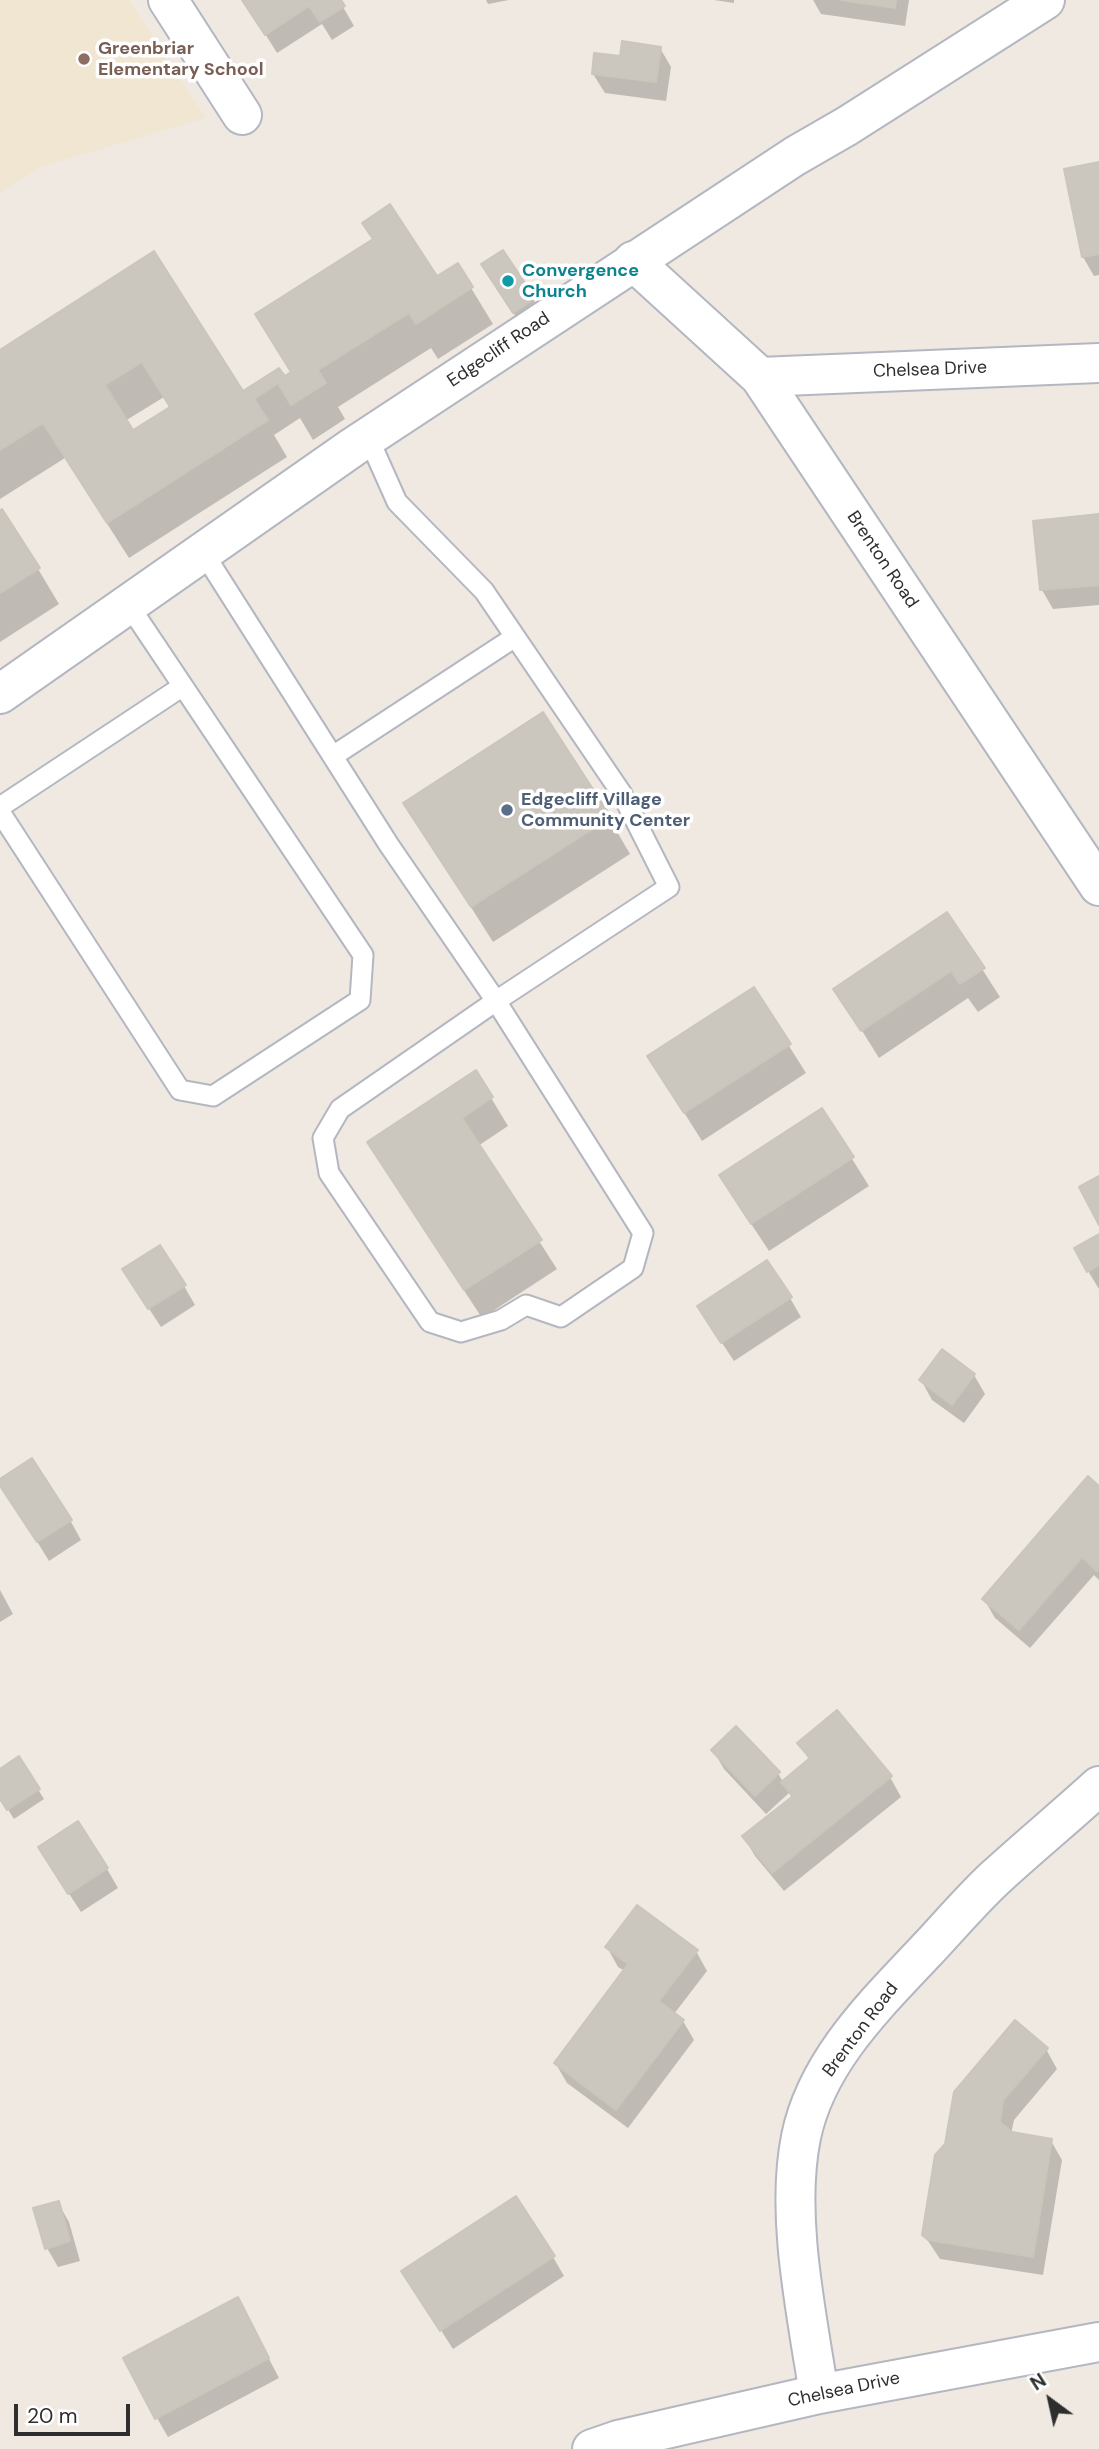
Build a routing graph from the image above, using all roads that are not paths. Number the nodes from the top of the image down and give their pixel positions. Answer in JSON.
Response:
{"nodes":[{"id":1,"x":168,"y":0,"type":"edge"},
{"id":2,"x":1045,"y":0,"type":"edge"},
{"id":3,"x":242,"y":115,"type":"dead end"},
{"id":4,"x":634,"y":261,"type":"junction"},
{"id":5,"x":1099,"y":363,"type":"edge"},
{"id":6,"x":761,"y":377,"type":"junction"},
{"id":7,"x":368,"y":437,"type":"junction"},
{"id":8,"x":203,"y":552,"type":"junction"},
{"id":9,"x":128,"y":604,"type":"junction"},
{"id":10,"x":515,"y":637,"type":"junction"},
{"id":11,"x":183,"y":686,"type":"junction"},
{"id":12,"x":0,"y":694,"type":"edge"},
{"id":13,"x":333,"y":756,"type":"junction"},
{"id":14,"x":0,"y":809,"type":"edge"},
{"id":15,"x":1099,"y":886,"type":"edge"},
{"id":16,"x":496,"y":1001,"type":"junction"},
{"id":17,"x":1099,"y":1786,"type":"edge"},
{"id":18,"x":1099,"y":2342,"type":"edge"},
{"id":19,"x":819,"y":2394,"type":"junction"},
{"id":20,"x":592,"y":2449,"type":"edge"}],
"edges":[{"from":1,"to":3,"type":"street"},
{"from":2,"to":4,"type":"street","name":"Edgecliff Road"},
{"from":4,"to":6,"type":"street","name":"Brenton Road"},
{"from":4,"to":7,"type":"street","name":"Edgecliff Road"},
{"from":5,"to":6,"type":"street","name":"Chelsea Drive"},
{"from":6,"to":15,"type":"street","name":"Brenton Road"},
{"from":7,"to":8,"type":"street","name":"Edgecliff Road"},
{"from":7,"to":10,"type":"lane"},
{"from":8,"to":9,"type":"street","name":"Edgecliff Road"},
{"from":8,"to":13,"type":"lane"},
{"from":9,"to":11,"type":"lane"},
{"from":9,"to":12,"type":"street","name":"Edgecliff Road"},
{"from":10,"to":13,"type":"lane"},
{"from":10,"to":16,"type":"lane"},
{"from":11,"to":14,"type":"lane"},
{"from":11,"to":14,"type":"lane"},
{"from":13,"to":16,"type":"lane"},
{"from":16,"to":16,"type":"lane"},
{"from":17,"to":19,"type":"street","name":"Brenton Road"},
{"from":18,"to":19,"type":"street","name":"Chelsea Drive"},
{"from":19,"to":20,"type":"street","name":"Chelsea Drive"}]}
